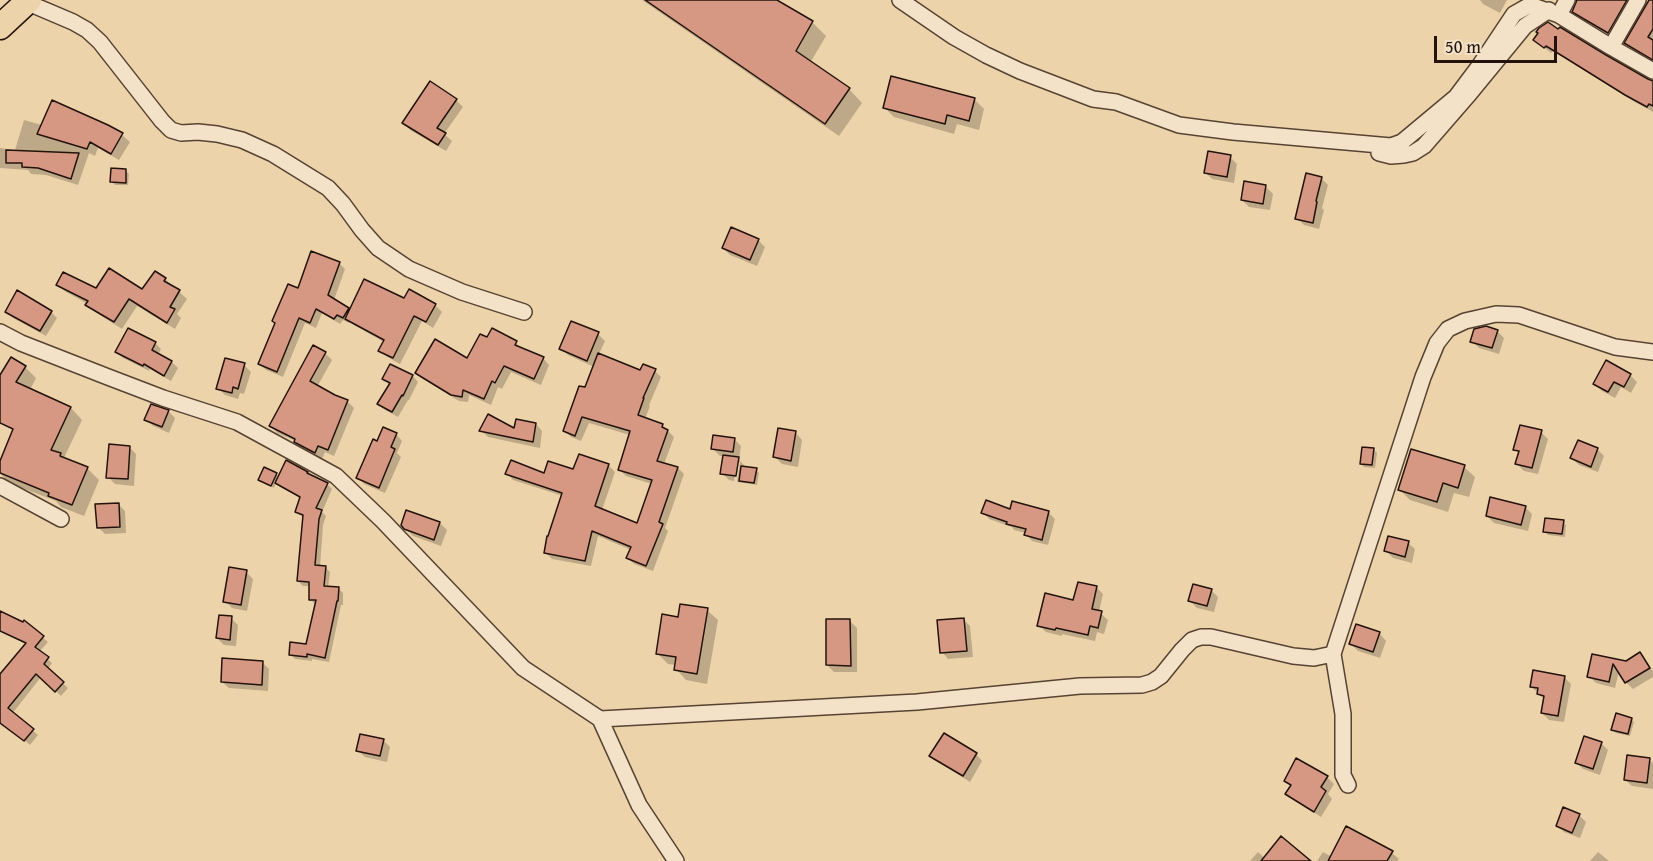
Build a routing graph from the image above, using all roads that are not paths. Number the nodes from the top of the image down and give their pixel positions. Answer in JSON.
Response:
{"nodes":[{"id":1,"x":900,"y":0,"type":"edge"},
{"id":2,"x":1567,"y":0,"type":"edge"},
{"id":3,"x":1638,"y":0,"type":"edge"},
{"id":4,"x":28,"y":1,"type":"edge"},
{"id":5,"x":1554,"y":12,"type":"junction"},
{"id":6,"x":0,"y":27,"type":"edge"},
{"id":7,"x":1611,"y":47,"type":"junction"},
{"id":8,"x":1653,"y":71,"type":"edge"},
{"id":9,"x":524,"y":312,"type":"dead end"},
{"id":10,"x":0,"y":332,"type":"edge"},
{"id":11,"x":1653,"y":352,"type":"edge"},
{"id":12,"x":0,"y":486,"type":"edge"},
{"id":13,"x":61,"y":519,"type":"dead end"},
{"id":14,"x":1333,"y":654,"type":"junction"},
{"id":15,"x":600,"y":719,"type":"junction"},
{"id":16,"x":1348,"y":784,"type":"dead end"},
{"id":17,"x":675,"y":861,"type":"edge"}],
"edges":[{"from":1,"to":5,"type":"street"},
{"from":2,"to":5,"type":"street"},
{"from":3,"to":7,"type":"street"},
{"from":4,"to":6,"type":"highway"},
{"from":4,"to":9,"type":"street"},
{"from":5,"to":7,"type":"street"},
{"from":7,"to":8,"type":"street"},
{"from":10,"to":15,"type":"street"},
{"from":11,"to":14,"type":"street"},
{"from":12,"to":13,"type":"street"},
{"from":14,"to":15,"type":"street"},
{"from":14,"to":16,"type":"street"},
{"from":15,"to":17,"type":"street"}]}
